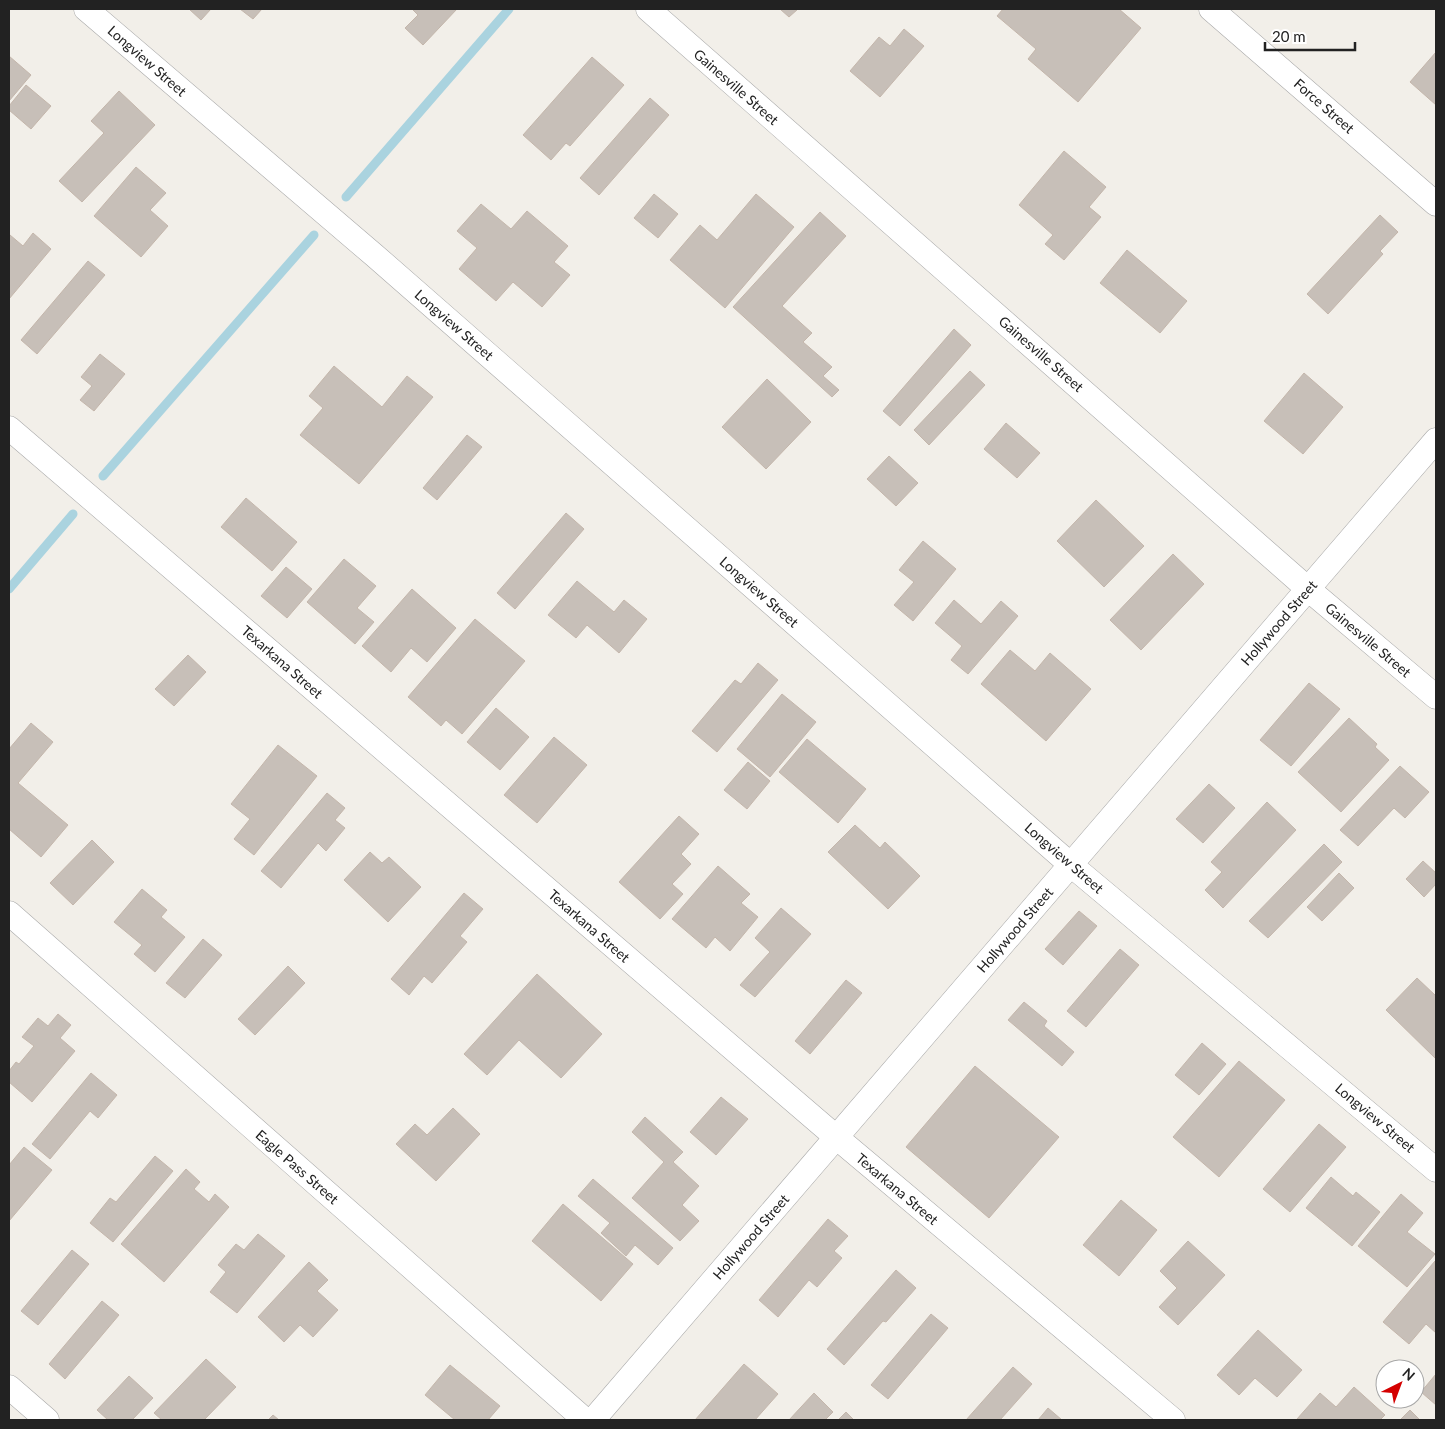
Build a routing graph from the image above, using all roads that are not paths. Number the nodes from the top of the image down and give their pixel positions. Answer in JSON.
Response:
{"nodes":[{"id":1,"x":86,"y":9,"type":"edge"},
{"id":2,"x":648,"y":9,"type":"edge"},
{"id":3,"x":1211,"y":9,"type":"edge"},
{"id":4,"x":1436,"y":204,"type":"edge"},
{"id":5,"x":9,"y":428,"type":"edge"},
{"id":6,"x":1436,"y":440,"type":"edge"},
{"id":7,"x":1308,"y":589,"type":"junction"},
{"id":8,"x":1436,"y":697,"type":"edge"},
{"id":9,"x":1071,"y":865,"type":"junction"},
{"id":10,"x":9,"y":913,"type":"edge"},
{"id":11,"x":836,"y":1137,"type":"junction"},
{"id":12,"x":1436,"y":1170,"type":"edge"},
{"id":13,"x":9,"y":1387,"type":"edge"},
{"id":14,"x":47,"y":1420,"type":"edge"},
{"id":15,"x":585,"y":1420,"type":"edge"},
{"id":16,"x":593,"y":1420,"type":"edge"},
{"id":17,"x":1173,"y":1420,"type":"edge"}],
"edges":[{"from":1,"to":9,"type":"street","name":"Longview Street"},
{"from":2,"to":7,"type":"street","name":"Gainesville Street"},
{"from":3,"to":4,"type":"street","name":"Force Street"},
{"from":5,"to":11,"type":"street","name":"Texarkana Street"},
{"from":6,"to":7,"type":"street","name":"Hollywood Street"},
{"from":7,"to":8,"type":"street","name":"Gainesville Street"},
{"from":7,"to":9,"type":"street","name":"Hollywood Street"},
{"from":9,"to":11,"type":"street","name":"Hollywood Street"},
{"from":9,"to":12,"type":"street","name":"Longview Street"},
{"from":10,"to":15,"type":"street","name":"Eagle Pass Street"},
{"from":11,"to":16,"type":"street","name":"Hollywood Street"},
{"from":11,"to":17,"type":"street","name":"Texarkana Street"},
{"from":13,"to":14,"type":"street"}]}
